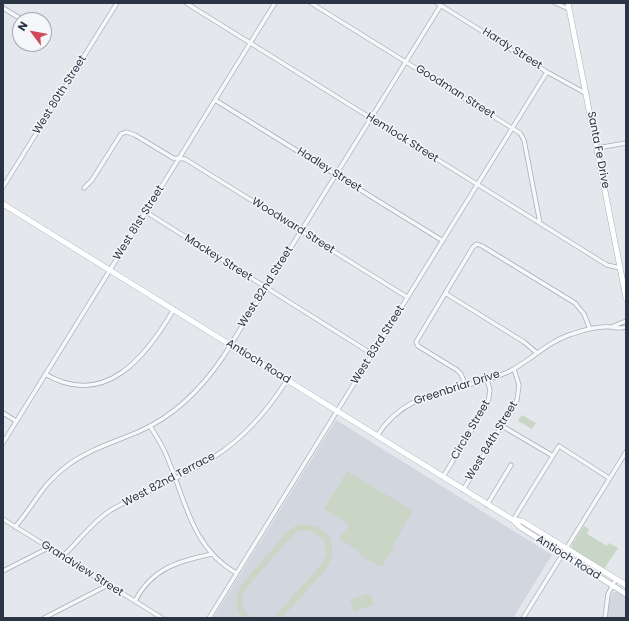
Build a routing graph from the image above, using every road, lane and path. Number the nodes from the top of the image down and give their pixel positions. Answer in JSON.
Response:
{"nodes":[{"id":1,"x":117,"y":3,"type":"edge"},
{"id":2,"x":186,"y":3,"type":"edge"},
{"id":3,"x":275,"y":3,"type":"edge"},
{"id":4,"x":311,"y":3,"type":"edge"},
{"id":5,"x":555,"y":3,"type":"edge"},
{"id":6,"x":568,"y":3,"type":"edge"},
{"id":7,"x":439,"y":4,"type":"edge"},
{"id":8,"x":3,"y":8,"type":"edge"},
{"id":9,"x":569,"y":9,"type":"junction"},
{"id":10,"x":12,"y":14,"type":"edge"},
{"id":11,"x":250,"y":42,"type":"junction"},
{"id":12,"x":406,"y":62,"type":"junction"},
{"id":13,"x":547,"y":72,"type":"junction"},
{"id":14,"x":587,"y":94,"type":"junction"},
{"id":15,"x":215,"y":100,"type":"junction"},
{"id":16,"x":371,"y":118,"type":"junction"},
{"id":17,"x":513,"y":128,"type":"junction"},
{"id":18,"x":626,"y":143,"type":"edge"},
{"id":19,"x":597,"y":148,"type":"junction"},
{"id":20,"x":178,"y":158,"type":"junction"},
{"id":21,"x":336,"y":174,"type":"junction"},
{"id":22,"x":478,"y":184,"type":"junction"},
{"id":23,"x":3,"y":187,"type":"edge"},
{"id":24,"x":84,"y":188,"type":"dead end"},
{"id":25,"x":3,"y":204,"type":"edge"},
{"id":26,"x":146,"y":212,"type":"junction"},
{"id":27,"x":540,"y":223,"type":"junction"},
{"id":28,"x":301,"y":231,"type":"junction"},
{"id":29,"x":443,"y":241,"type":"junction"},
{"id":30,"x":620,"y":268,"type":"junction"},
{"id":31,"x":110,"y":270,"type":"junction"},
{"id":32,"x":266,"y":288,"type":"junction"},
{"id":33,"x":445,"y":293,"type":"junction"},
{"id":34,"x":407,"y":297,"type":"junction"},
{"id":35,"x":626,"y":298,"type":"edge"},
{"id":36,"x":174,"y":309,"type":"junction"},
{"id":37,"x":626,"y":321,"type":"edge"},
{"id":38,"x":611,"y":327,"type":"junction"},
{"id":39,"x":626,"y":328,"type":"edge"},
{"id":40,"x":590,"y":329,"type":"junction"},
{"id":41,"x":230,"y":345,"type":"junction"},
{"id":42,"x":537,"y":353,"type":"junction"},
{"id":43,"x":372,"y":354,"type":"junction"},
{"id":44,"x":514,"y":368,"type":"junction"},
{"id":45,"x":46,"y":374,"type":"junction"},
{"id":46,"x":287,"y":380,"type":"junction"},
{"id":47,"x":487,"y":380,"type":"junction"},
{"id":48,"x":466,"y":386,"type":"junction"},
{"id":49,"x":336,"y":411,"type":"junction"},
{"id":50,"x":3,"y":413,"type":"edge"},
{"id":51,"x":16,"y":421,"type":"junction"},
{"id":52,"x":150,"y":426,"type":"junction"},
{"id":53,"x":502,"y":426,"type":"junction"},
{"id":54,"x":377,"y":436,"type":"junction"},
{"id":55,"x":3,"y":443,"type":"edge"},
{"id":56,"x":626,"y":452,"type":"edge"},
{"id":57,"x":552,"y":456,"type":"junction"},
{"id":58,"x":511,"y":465,"type":"dead end"},
{"id":59,"x":443,"y":477,"type":"junction"},
{"id":60,"x":174,"y":478,"type":"junction"},
{"id":61,"x":609,"y":478,"type":"junction"},
{"id":62,"x":463,"y":490,"type":"junction"},
{"id":63,"x":487,"y":505,"type":"junction"},
{"id":64,"x":3,"y":520,"type":"edge"},
{"id":65,"x":512,"y":520,"type":"junction"},
{"id":66,"x":15,"y":527,"type":"junction"},
{"id":67,"x":48,"y":548,"type":"junction"},
{"id":68,"x":566,"y":548,"type":"junction"},
{"id":69,"x":212,"y":554,"type":"junction"},
{"id":70,"x":562,"y":554,"type":"junction"},
{"id":71,"x":63,"y":556,"type":"junction"},
{"id":72,"x":3,"y":571,"type":"edge"},
{"id":73,"x":236,"y":573,"type":"junction"},
{"id":74,"x":616,"y":579,"type":"junction"},
{"id":75,"x":108,"y":585,"type":"junction"},
{"id":76,"x":626,"y":585,"type":"edge"},
{"id":77,"x":613,"y":586,"type":"junction"},
{"id":78,"x":626,"y":594,"type":"edge"},
{"id":79,"x":135,"y":601,"type":"junction"},
{"id":80,"x":44,"y":618,"type":"edge"},
{"id":81,"x":162,"y":618,"type":"edge"},
{"id":82,"x":209,"y":618,"type":"edge"},
{"id":83,"x":522,"y":618,"type":"edge"},
{"id":84,"x":605,"y":618,"type":"edge"}],
"edges":[{"from":1,"to":23,"type":"street","name":"West 80th Street"},
{"from":2,"to":11,"type":"street","name":"Hemlock Street"},
{"from":3,"to":11,"type":"street","name":"West 81st Street"},
{"from":4,"to":12,"type":"street","name":"Goodman Street"},
{"from":5,"to":9,"type":"street"},
{"from":6,"to":9,"type":"main road","name":"Santa Fe Drive"},
{"from":7,"to":12,"type":"street","name":"West 82nd Street"},
{"from":7,"to":13,"type":"street","name":"Hardy Street"},
{"from":8,"to":10,"type":"street"},
{"from":9,"to":14,"type":"main road","name":"Santa Fe Drive"},
{"from":11,"to":15,"type":"street","name":"West 81st Street"},
{"from":11,"to":16,"type":"street","name":"Hemlock Street"},
{"from":12,"to":16,"type":"street","name":"West 82nd Street"},
{"from":12,"to":17,"type":"street","name":"Goodman Street"},
{"from":13,"to":14,"type":"street","name":"Hardy Street"},
{"from":13,"to":17,"type":"street","name":"West 83rd Street"},
{"from":14,"to":19,"type":"main road","name":"Santa Fe Drive"},
{"from":15,"to":20,"type":"street","name":"West 81st Street"},
{"from":15,"to":21,"type":"street","name":"Hadley Street"},
{"from":16,"to":21,"type":"street","name":"West 82nd Street"},
{"from":16,"to":22,"type":"street","name":"Hemlock Street"},
{"from":17,"to":22,"type":"street","name":"West 83rd Street"},
{"from":17,"to":27,"type":"street","name":"Goodman Street"},
{"from":18,"to":19,"type":"street"},
{"from":19,"to":30,"type":"main road","name":"Santa Fe Drive"},
{"from":20,"to":24,"type":"street","name":"Woodward Street"},
{"from":20,"to":26,"type":"street","name":"West 81st Street"},
{"from":20,"to":28,"type":"street","name":"Woodward Street"},
{"from":21,"to":28,"type":"street","name":"West 82nd Street"},
{"from":21,"to":29,"type":"street","name":"Hadley Street"},
{"from":22,"to":27,"type":"street","name":"Hemlock Street"},
{"from":22,"to":29,"type":"street","name":"West 83rd Street"},
{"from":25,"to":31,"type":"main road","name":"Antioch Road"},
{"from":26,"to":31,"type":"street","name":"West 81st Street"},
{"from":26,"to":32,"type":"street","name":"Mackey Street"},
{"from":27,"to":30,"type":"street","name":"Hemlock Street"},
{"from":28,"to":32,"type":"street","name":"West 82nd Street"},
{"from":28,"to":34,"type":"street","name":"Woodward Street"},
{"from":29,"to":34,"type":"street","name":"West 83rd Street"},
{"from":30,"to":35,"type":"main road","name":"Santa Fe Drive"},
{"from":31,"to":36,"type":"main road","name":"Antioch Road"},
{"from":31,"to":45,"type":"street","name":"West 81st Street"},
{"from":32,"to":41,"type":"street","name":"West 82nd Street"},
{"from":32,"to":43,"type":"street","name":"Mackey Street"},
{"from":33,"to":40,"type":"street"},
{"from":33,"to":42,"type":"street"},
{"from":33,"to":48,"type":"street"},
{"from":34,"to":43,"type":"street","name":"West 83rd Street"},
{"from":36,"to":41,"type":"main road","name":"Antioch Road"},
{"from":36,"to":45,"type":"street"},
{"from":37,"to":38,"type":"street","name":"Greenbriar Drive"},
{"from":38,"to":39,"type":"street","name":"Greenbriar Drive"},
{"from":38,"to":40,"type":"street","name":"Greenbriar Drive"},
{"from":40,"to":42,"type":"street","name":"Greenbriar Drive"},
{"from":41,"to":46,"type":"main road","name":"Antioch Road"},
{"from":41,"to":52,"type":"street","name":"West 82nd Street"},
{"from":42,"to":44,"type":"street","name":"Greenbriar Drive"},
{"from":43,"to":49,"type":"street","name":"West 83rd Street"},
{"from":44,"to":47,"type":"street","name":"Greenbriar Drive"},
{"from":44,"to":53,"type":"street","name":"West 84th Street"},
{"from":45,"to":51,"type":"street","name":"West 81st Street"},
{"from":46,"to":49,"type":"main road","name":"Antioch Road"},
{"from":46,"to":60,"type":"street","name":"West 82nd Terrace"},
{"from":47,"to":48,"type":"street","name":"Greenbriar Drive"},
{"from":47,"to":59,"type":"street","name":"Circle Street"},
{"from":48,"to":54,"type":"street","name":"Greenbriar Drive"},
{"from":49,"to":54,"type":"main road","name":"Antioch Road"},
{"from":49,"to":73,"type":"street","name":"West 83rd Street"},
{"from":50,"to":51,"type":"street"},
{"from":51,"to":55,"type":"street","name":"West 81st Street"},
{"from":52,"to":60,"type":"street"},
{"from":52,"to":66,"type":"street","name":"West 82nd Street"},
{"from":53,"to":57,"type":"street"},
{"from":53,"to":62,"type":"street","name":"West 84th Street"},
{"from":54,"to":59,"type":"main road","name":"Antioch Road"},
{"from":56,"to":61,"type":"street"},
{"from":57,"to":61,"type":"street"},
{"from":57,"to":65,"type":"street"},
{"from":58,"to":63,"type":"street"},
{"from":59,"to":62,"type":"main road","name":"Antioch Road"},
{"from":60,"to":69,"type":"street"},
{"from":60,"to":71,"type":"street","name":"West 82nd Terrace"},
{"from":61,"to":68,"type":"street"},
{"from":62,"to":63,"type":"main road","name":"Antioch Road"},
{"from":63,"to":65,"type":"main road","name":"Antioch Road"},
{"from":64,"to":66,"type":"street","name":"Grandview Street"},
{"from":65,"to":68,"type":"main road","name":"Antioch Road"},
{"from":65,"to":70,"type":"main road","name":"Antioch Road"},
{"from":66,"to":67,"type":"street","name":"Grandview Street"},
{"from":67,"to":71,"type":"street","name":"Grandview Street"},
{"from":67,"to":72,"type":"street"},
{"from":68,"to":70,"type":"street"},
{"from":68,"to":74,"type":"main road","name":"Antioch Road"},
{"from":69,"to":73,"type":"street"},
{"from":69,"to":79,"type":"street"},
{"from":70,"to":77,"type":"main road","name":"Antioch Road"},
{"from":70,"to":83,"type":"street"},
{"from":71,"to":75,"type":"street","name":"Grandview Street"},
{"from":73,"to":82,"type":"street","name":"West 83rd Street"},
{"from":74,"to":76,"type":"main road","name":"Antioch Road"},
{"from":74,"to":77,"type":"street"},
{"from":75,"to":79,"type":"street","name":"Grandview Street"},
{"from":75,"to":80,"type":"street"},
{"from":77,"to":78,"type":"main road","name":"Antioch Road"},
{"from":77,"to":84,"type":"street"},
{"from":79,"to":81,"type":"street","name":"Grandview Street"}]}
